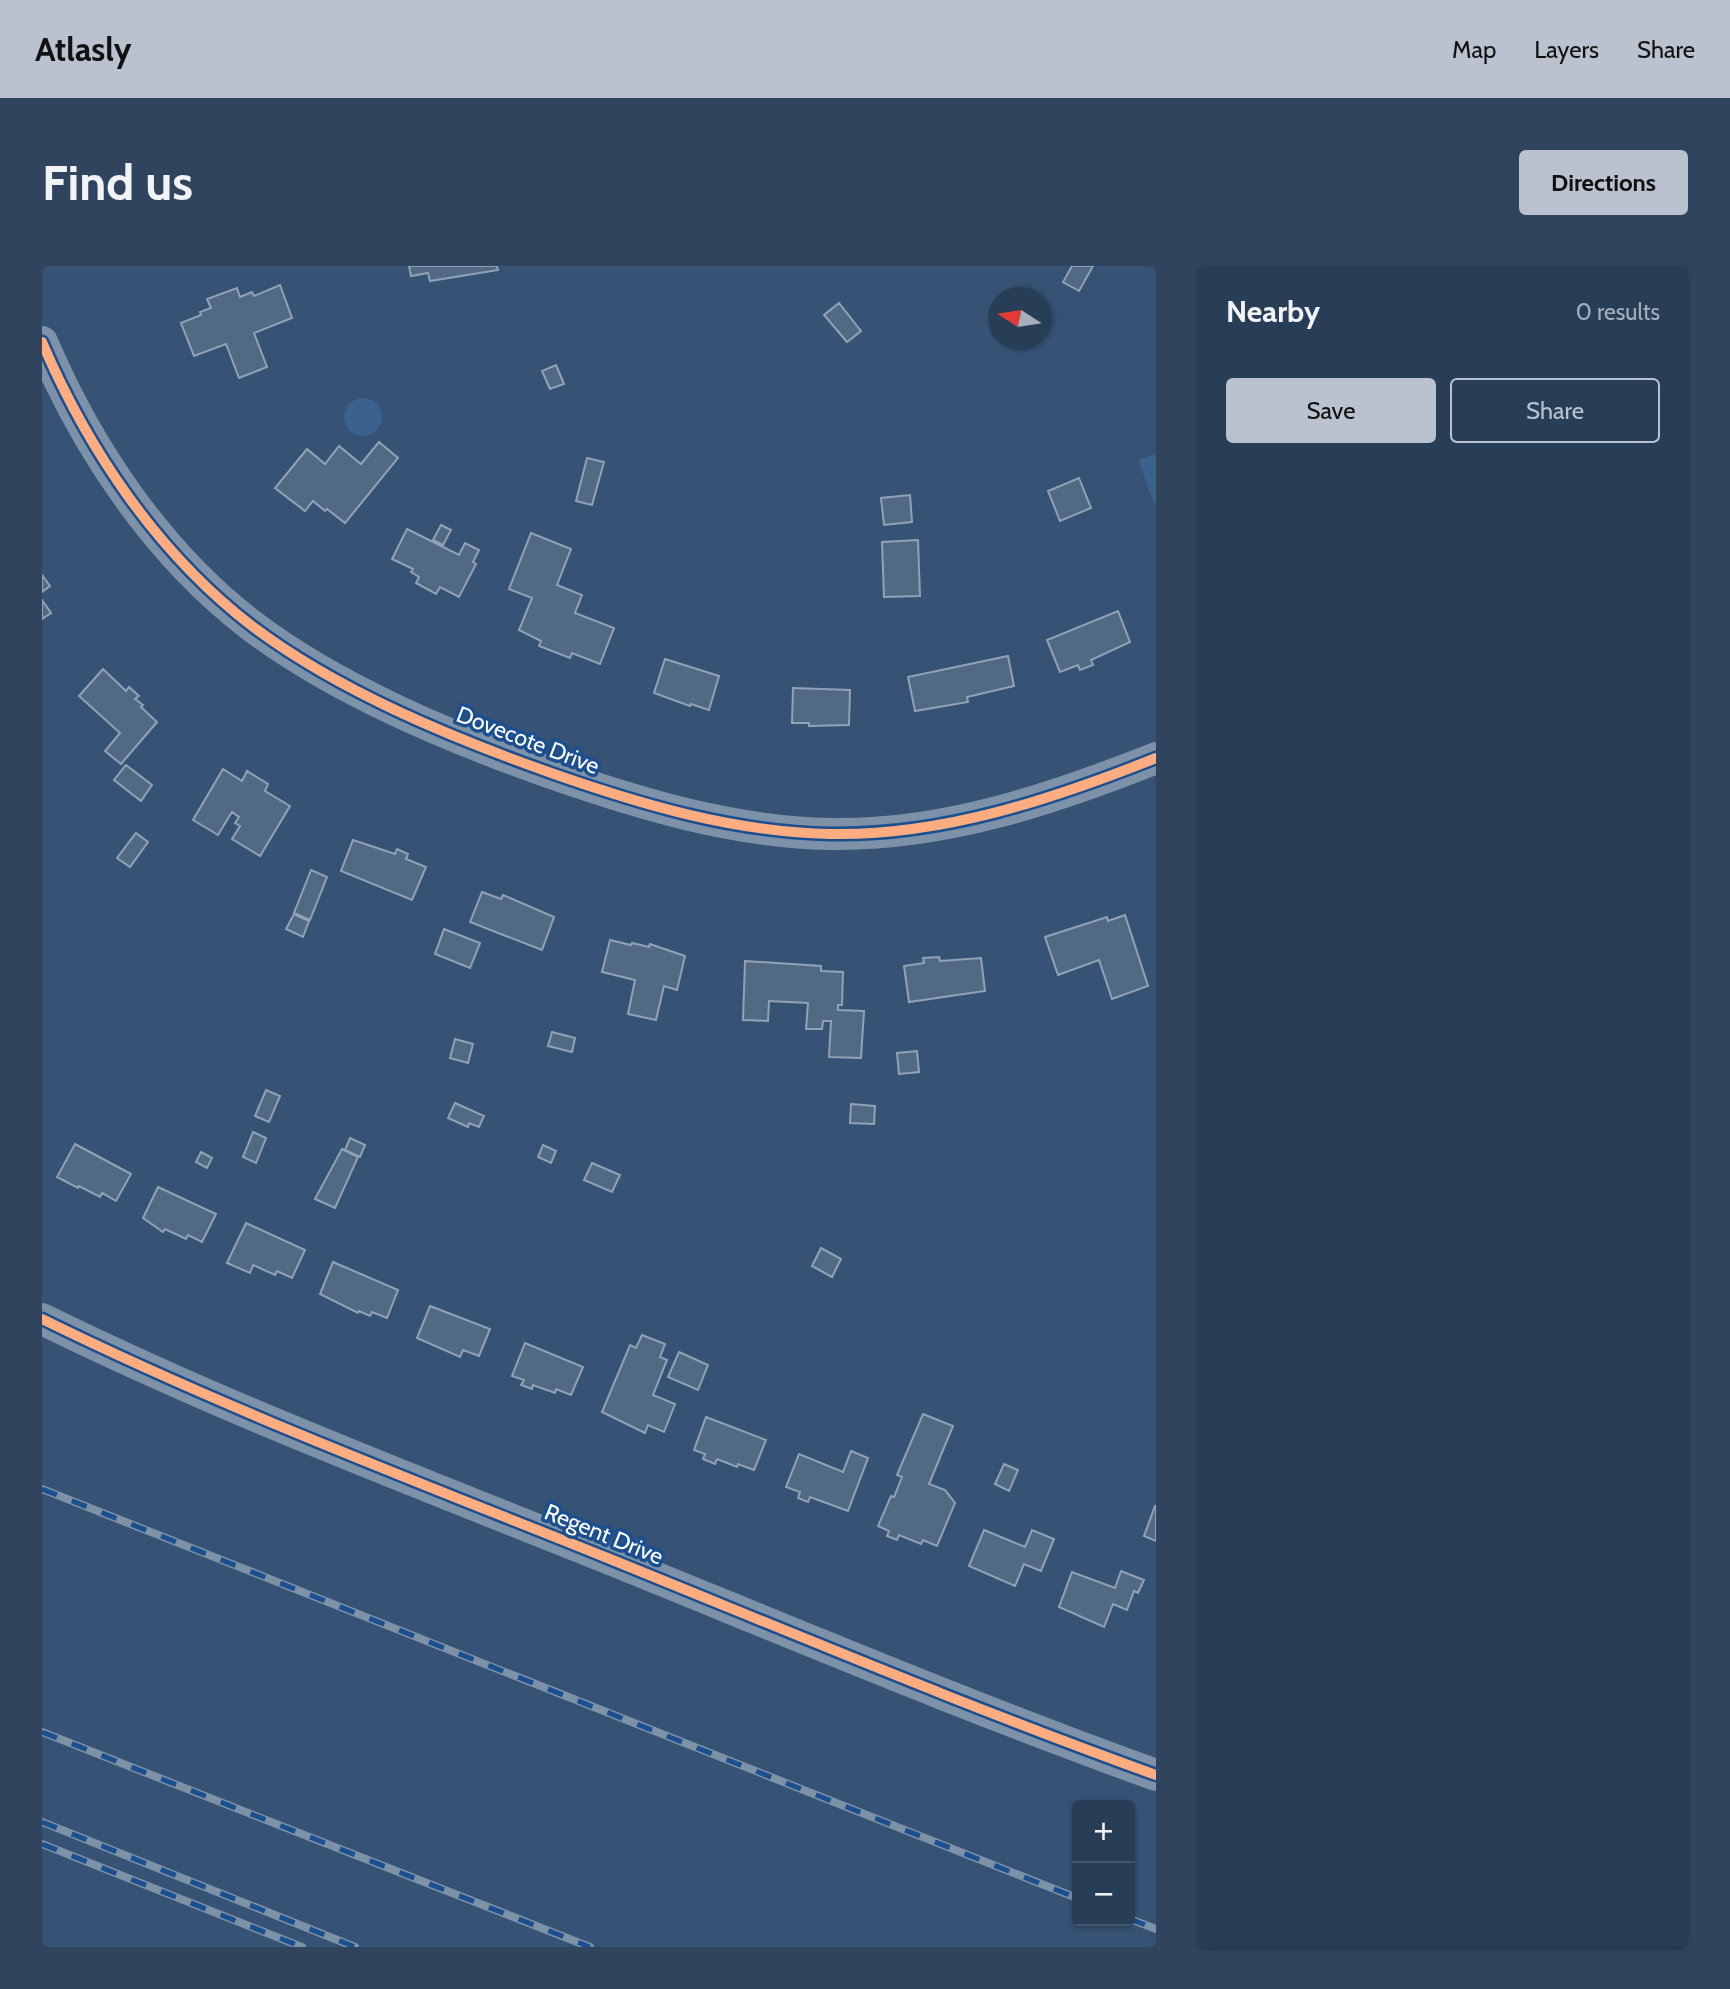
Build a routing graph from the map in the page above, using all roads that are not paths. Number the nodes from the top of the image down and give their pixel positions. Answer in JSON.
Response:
{"nodes":[{"id":1,"x":42,"y":342,"type":"edge"},
{"id":2,"x":1156,"y":758,"type":"edge"},
{"id":3,"x":42,"y":1319,"type":"edge"},
{"id":4,"x":1156,"y":1775,"type":"edge"}],
"edges":[{"from":1,"to":2,"type":"street","name":"Dovecote Drive"},
{"from":3,"to":4,"type":"street","name":"Regent Drive"}]}
